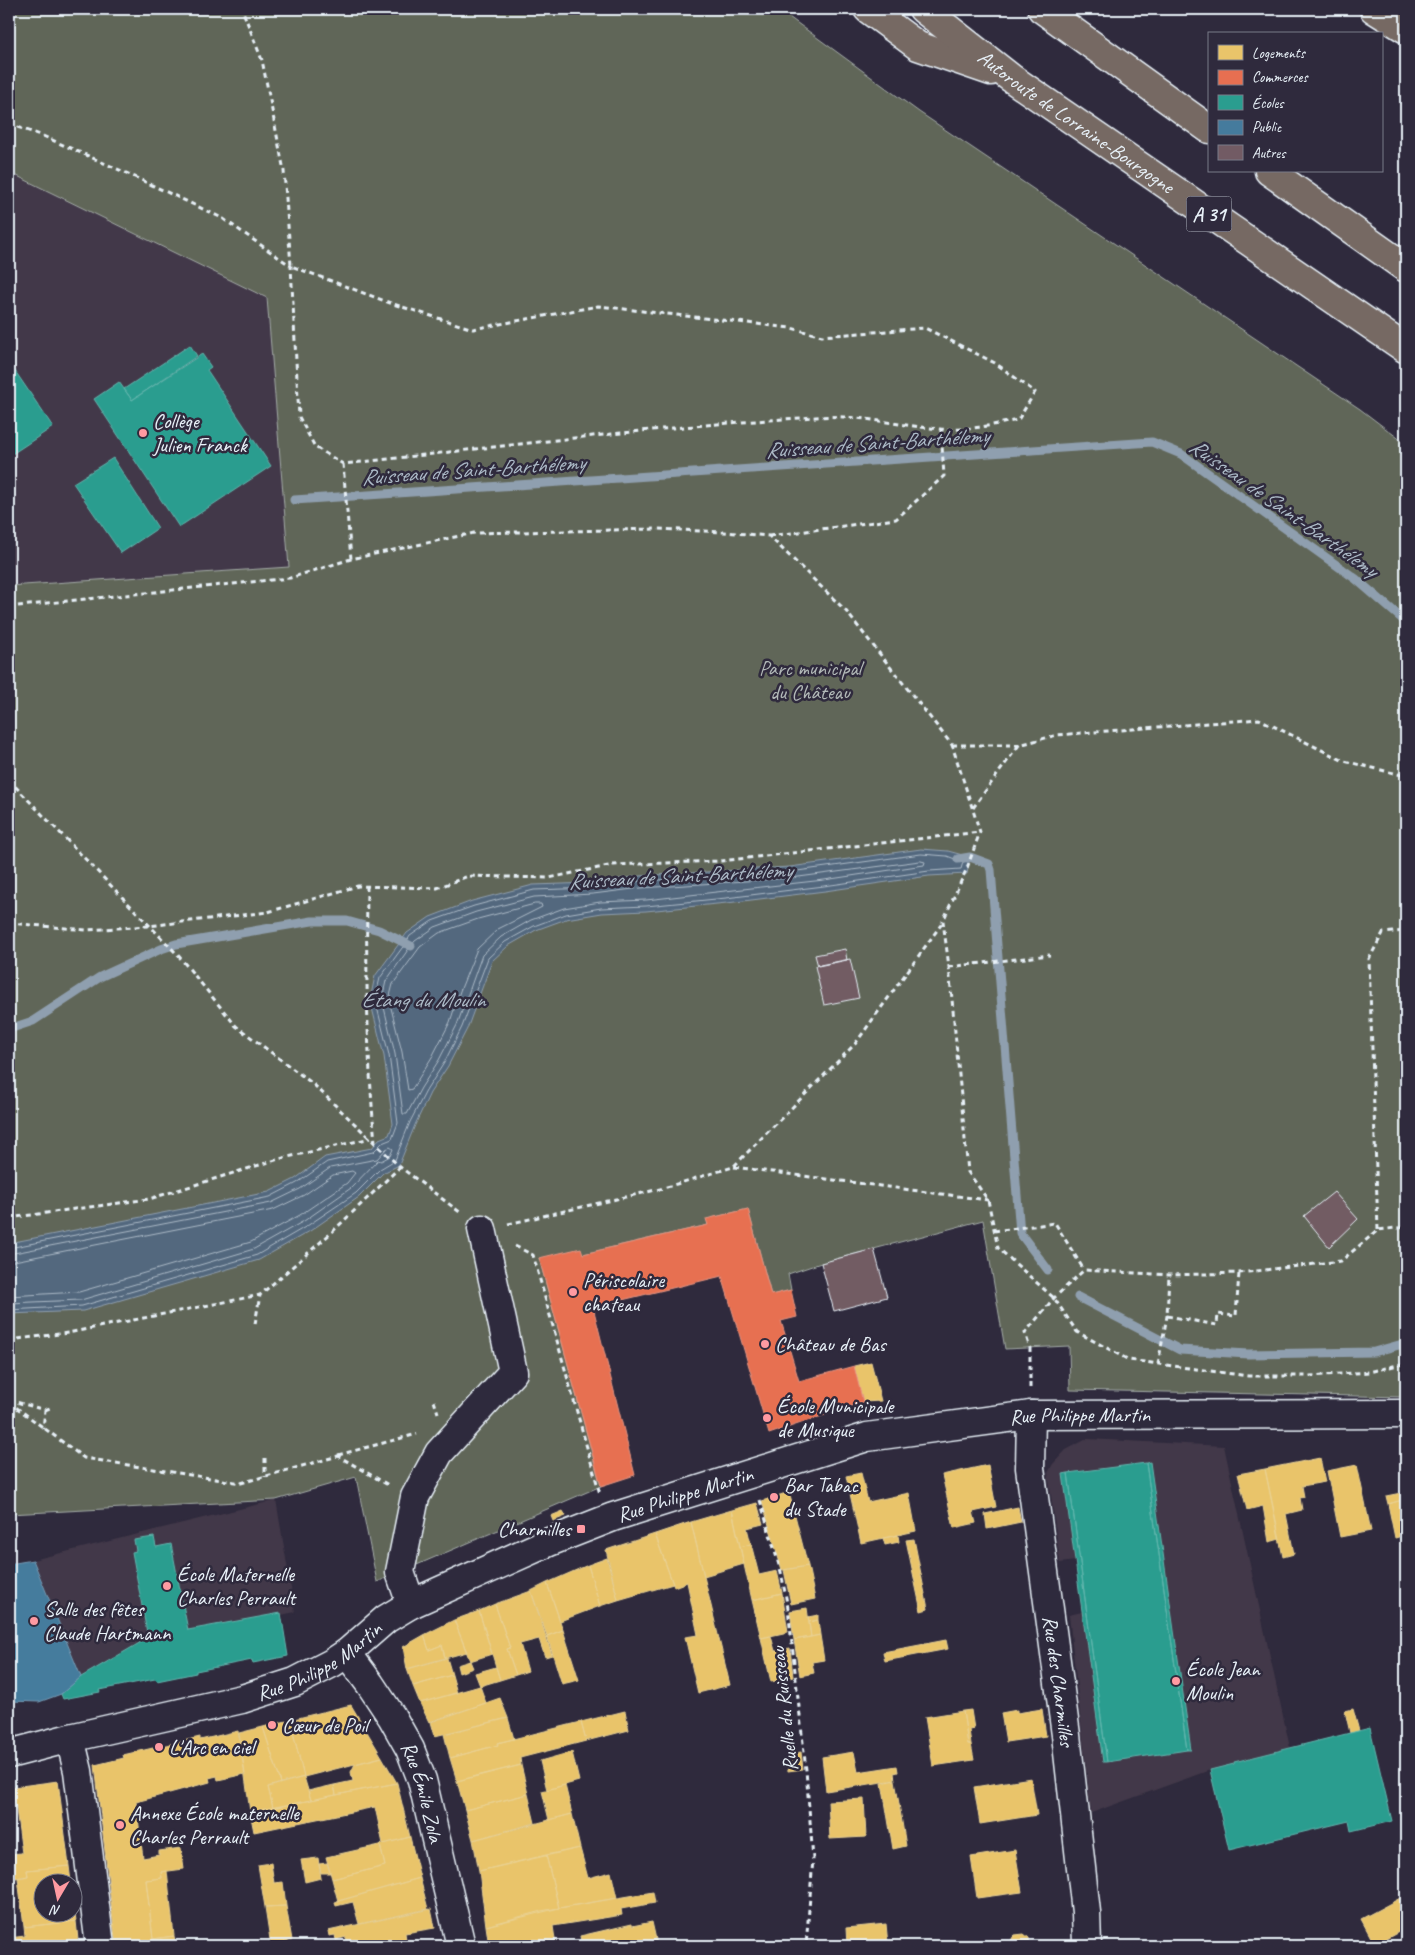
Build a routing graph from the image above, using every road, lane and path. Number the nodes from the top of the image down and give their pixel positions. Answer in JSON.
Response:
{"nodes":[{"id":1,"x":242,"y":9,"type":"edge"},
{"id":2,"x":868,"y":9,"type":"edge"},
{"id":3,"x":923,"y":9,"type":"edge"},
{"id":4,"x":1042,"y":9,"type":"edge"},
{"id":5,"x":1374,"y":9,"type":"edge"},
{"id":6,"x":1406,"y":29,"type":"edge"},
{"id":7,"x":1011,"y":78,"type":"junction"},
{"id":8,"x":9,"y":124,"type":"edge"},
{"id":9,"x":1208,"y":128,"type":"edge"},
{"id":10,"x":1270,"y":172,"type":"edge"},
{"id":11,"x":291,"y":266,"type":"junction"},
{"id":12,"x":1406,"y":268,"type":"edge"},
{"id":13,"x":1406,"y":349,"type":"edge"},
{"id":14,"x":941,"y":430,"type":"junction"},
{"id":15,"x":343,"y":464,"type":"junction"},
{"id":16,"x":769,"y":536,"type":"junction"},
{"id":17,"x":351,"y":560,"type":"junction"},
{"id":18,"x":9,"y":607,"type":"edge"},
{"id":19,"x":952,"y":745,"type":"junction"},
{"id":20,"x":1019,"y":745,"type":"junction"},
{"id":21,"x":1406,"y":776,"type":"edge"},
{"id":22,"x":9,"y":780,"type":"edge"},
{"id":23,"x":972,"y":809,"type":"junction"},
{"id":24,"x":980,"y":832,"type":"junction"},
{"id":25,"x":367,"y":886,"type":"junction"},
{"id":26,"x":943,"y":921,"type":"junction"},
{"id":27,"x":9,"y":923,"type":"edge"},
{"id":28,"x":148,"y":926,"type":"junction"},
{"id":29,"x":1406,"y":932,"type":"edge"},
{"id":30,"x":1050,"y":955,"type":"dead end"},
{"id":31,"x":949,"y":967,"type":"junction"},
{"id":32,"x":371,"y":1138,"type":"junction"},
{"id":33,"x":375,"y":1142,"type":"junction"},
{"id":34,"x":400,"y":1167,"type":"junction"},
{"id":35,"x":733,"y":1167,"type":"junction"},
{"id":36,"x":988,"y":1200,"type":"junction"},
{"id":37,"x":9,"y":1218,"type":"edge"},
{"id":38,"x":1406,"y":1227,"type":"edge"},
{"id":39,"x":482,"y":1230,"type":"junction"},
{"id":40,"x":1378,"y":1230,"type":"junction"},
{"id":41,"x":994,"y":1231,"type":"junction"},
{"id":42,"x":1084,"y":1270,"type":"junction"},
{"id":43,"x":1239,"y":1273,"type":"junction"},
{"id":44,"x":1169,"y":1275,"type":"junction"},
{"id":45,"x":260,"y":1296,"type":"junction"},
{"id":46,"x":1054,"y":1298,"type":"junction"},
{"id":47,"x":1167,"y":1316,"type":"junction"},
{"id":48,"x":255,"y":1324,"type":"dead end"},
{"id":49,"x":9,"y":1340,"type":"edge"},
{"id":50,"x":1406,"y":1363,"type":"edge"},
{"id":51,"x":1158,"y":1364,"type":"junction"},
{"id":52,"x":9,"y":1401,"type":"edge"},
{"id":53,"x":52,"y":1407,"type":"dead end"},
{"id":54,"x":45,"y":1410,"type":"junction"},
{"id":55,"x":1406,"y":1414,"type":"edge"},
{"id":56,"x":1031,"y":1415,"type":"junction"},
{"id":57,"x":42,"y":1429,"type":"junction"},
{"id":58,"x":425,"y":1432,"type":"dead end"},
{"id":59,"x":338,"y":1456,"type":"junction"},
{"id":60,"x":265,"y":1458,"type":"dead end"},
{"id":61,"x":752,"y":1473,"type":"junction"},
{"id":62,"x":265,"y":1477,"type":"junction"},
{"id":63,"x":415,"y":1497,"type":"junction"},
{"id":64,"x":613,"y":1517,"type":"junction"},
{"id":65,"x":411,"y":1604,"type":"junction"},
{"id":66,"x":347,"y":1653,"type":"junction"},
{"id":67,"x":70,"y":1738,"type":"junction"},
{"id":68,"x":9,"y":1754,"type":"edge"},
{"id":69,"x":100,"y":1946,"type":"edge"},
{"id":70,"x":461,"y":1946,"type":"edge"},
{"id":71,"x":806,"y":1946,"type":"edge"},
{"id":72,"x":1087,"y":1946,"type":"edge"}],
"edges":[{"from":1,"to":11,"type":"path"},
{"from":2,"to":7,"type":"highway"},
{"from":3,"to":7,"type":"highway","name":"Autoroute de Lorraine-Bourgogne","number":"A 31"},
{"from":4,"to":9,"type":"highway"},
{"from":5,"to":6,"type":"highway"},
{"from":7,"to":13,"type":"highway","name":"Autoroute de Lorraine-Bourgogne","number":"A 31"},
{"from":8,"to":11,"type":"path"},
{"from":10,"to":12,"type":"highway"},
{"from":11,"to":14,"type":"path"},
{"from":11,"to":15,"type":"path"},
{"from":14,"to":15,"type":"path"},
{"from":14,"to":16,"type":"path"},
{"from":15,"to":17,"type":"path"},
{"from":16,"to":17,"type":"path"},
{"from":16,"to":19,"type":"path"},
{"from":17,"to":18,"type":"path"},
{"from":19,"to":20,"type":"path"},
{"from":19,"to":23,"type":"path"},
{"from":20,"to":21,"type":"path"},
{"from":20,"to":23,"type":"path"},
{"from":22,"to":28,"type":"path"},
{"from":23,"to":24,"type":"path"},
{"from":24,"to":25,"type":"path"},
{"from":24,"to":26,"type":"path"},
{"from":25,"to":28,"type":"path"},
{"from":25,"to":33,"type":"path"},
{"from":26,"to":31,"type":"path"},
{"from":26,"to":35,"type":"path"},
{"from":27,"to":28,"type":"path"},
{"from":28,"to":32,"type":"path"},
{"from":29,"to":40,"type":"path"},
{"from":30,"to":31,"type":"path"},
{"from":31,"to":36,"type":"path"},
{"from":32,"to":33,"type":"path"},
{"from":32,"to":37,"type":"path"},
{"from":33,"to":34,"type":"path"},
{"from":34,"to":39,"type":"path"},
{"from":34,"to":45,"type":"path"},
{"from":35,"to":36,"type":"path"},
{"from":35,"to":39,"type":"path"},
{"from":36,"to":41,"type":"path"},
{"from":38,"to":40,"type":"path"},
{"from":39,"to":63,"type":"street"},
{"from":39,"to":64,"type":"path"},
{"from":40,"to":43,"type":"path"},
{"from":41,"to":42,"type":"path"},
{"from":41,"to":46,"type":"path"},
{"from":42,"to":44,"type":"path"},
{"from":42,"to":46,"type":"path"},
{"from":43,"to":44,"type":"path"},
{"from":43,"to":47,"type":"path"},
{"from":44,"to":47,"type":"path"},
{"from":45,"to":48,"type":"path"},
{"from":45,"to":49,"type":"path"},
{"from":46,"to":51,"type":"path"},
{"from":46,"to":56,"type":"path"},
{"from":47,"to":51,"type":"path"},
{"from":50,"to":51,"type":"path"},
{"from":52,"to":54,"type":"path"},
{"from":52,"to":57,"type":"path"},
{"from":53,"to":54,"type":"path"},
{"from":54,"to":57,"type":"path"},
{"from":55,"to":56,"type":"street","name":"Rue Philippe Martin"},
{"from":56,"to":61,"type":"street","name":"Rue Philippe Martin"},
{"from":56,"to":72,"type":"street","name":"Rue des Charmilles"},
{"from":57,"to":62,"type":"path"},
{"from":58,"to":59,"type":"path"},
{"from":59,"to":62,"type":"path"},
{"from":59,"to":63,"type":"path"},
{"from":60,"to":62,"type":"path"},
{"from":61,"to":64,"type":"street","name":"Rue Philippe Martin"},
{"from":61,"to":71,"type":"path","name":"Ruelle du Ruisseau"},
{"from":63,"to":65,"type":"street"},
{"from":64,"to":65,"type":"street","name":"Rue Philippe Martin"},
{"from":65,"to":66,"type":"street","name":"Rue Philippe Martin"},
{"from":66,"to":67,"type":"street","name":"Rue Philippe Martin"},
{"from":66,"to":70,"type":"street","name":"Rue Émile Zola"},
{"from":67,"to":68,"type":"street","name":"Rue Philippe Martin"},
{"from":67,"to":69,"type":"street"}]}
